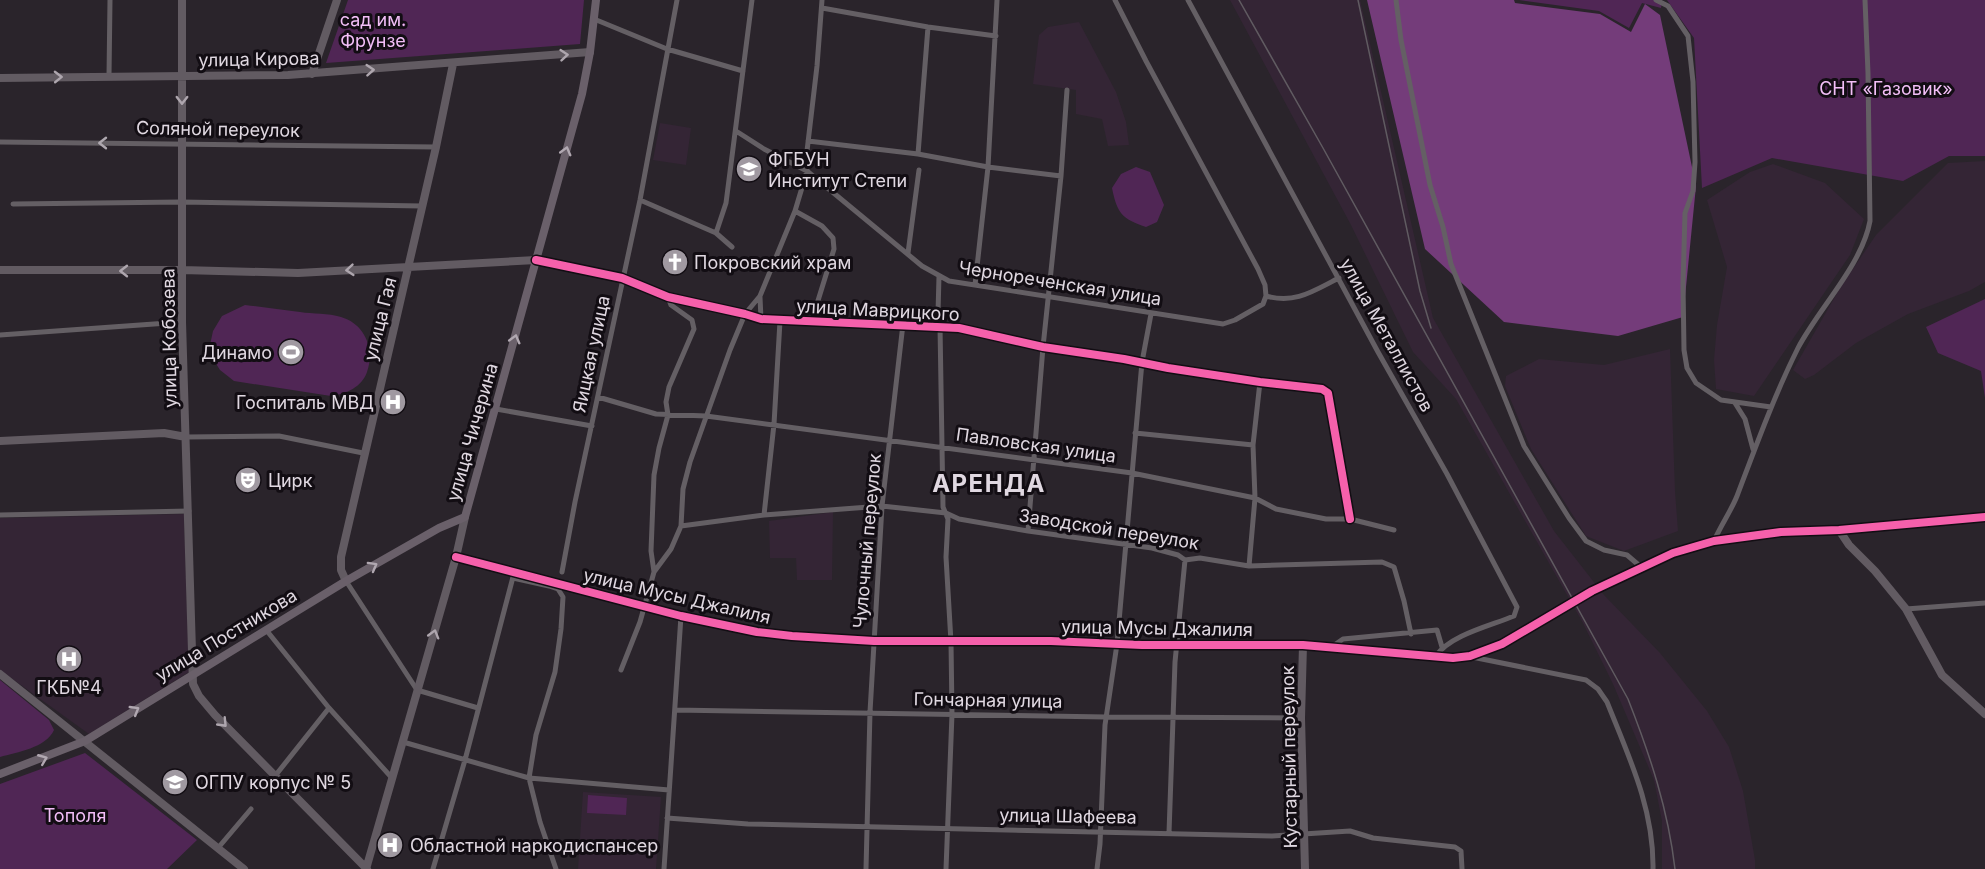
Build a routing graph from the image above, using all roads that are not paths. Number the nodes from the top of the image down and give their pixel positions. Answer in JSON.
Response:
{"nodes":[{"id":1,"x":110,"y":0,"type":"edge"},
{"id":2,"x":182,"y":0,"type":"edge"},
{"id":3,"x":337,"y":0,"type":"edge"},
{"id":4,"x":596,"y":0,"type":"edge"},
{"id":5,"x":677,"y":0,"type":"edge"},
{"id":6,"x":752,"y":0,"type":"edge"},
{"id":7,"x":822,"y":0,"type":"edge"},
{"id":8,"x":997,"y":0,"type":"edge"},
{"id":9,"x":1115,"y":0,"type":"edge"},
{"id":10,"x":1188,"y":0,"type":"edge"},
{"id":11,"x":1396,"y":0,"type":"edge"},
{"id":12,"x":1656,"y":0,"type":"edge"},
{"id":13,"x":1865,"y":0,"type":"edge"},
{"id":14,"x":822,"y":8,"type":"junction"},
{"id":15,"x":594,"y":19,"type":"junction"},
{"id":16,"x":928,"y":27,"type":"junction"},
{"id":17,"x":996,"y":36,"type":"junction"},
{"id":18,"x":666,"y":49,"type":"junction"},
{"id":19,"x":590,"y":52,"type":"junction"},
{"id":20,"x":453,"y":64,"type":"junction"},
{"id":21,"x":743,"y":71,"type":"junction"},
{"id":22,"x":312,"y":74,"type":"junction"},
{"id":23,"x":109,"y":76,"type":"junction"},
{"id":24,"x":182,"y":76,"type":"junction"},
{"id":25,"x":0,"y":78,"type":"edge"},
{"id":26,"x":1067,"y":90,"type":"dead end"},
{"id":27,"x":736,"y":131,"type":"junction"},
{"id":28,"x":808,"y":141,"type":"junction"},
{"id":29,"x":0,"y":142,"type":"edge"},
{"id":30,"x":182,"y":143,"type":"junction"},
{"id":31,"x":436,"y":147,"type":"junction"},
{"id":32,"x":918,"y":154,"type":"junction"},
{"id":33,"x":988,"y":167,"type":"junction"},
{"id":34,"x":919,"y":170,"type":"dead end"},
{"id":35,"x":807,"y":171,"type":"junction"},
{"id":36,"x":1061,"y":176,"type":"junction"},
{"id":37,"x":640,"y":200,"type":"junction"},
{"id":38,"x":181,"y":202,"type":"junction"},
{"id":39,"x":14,"y":204,"type":"dead end"},
{"id":40,"x":422,"y":206,"type":"junction"},
{"id":41,"x":795,"y":211,"type":"junction"},
{"id":42,"x":716,"y":233,"type":"junction"},
{"id":43,"x":732,"y":247,"type":"dead end"},
{"id":44,"x":908,"y":253,"type":"junction"},
{"id":45,"x":536,"y":260,"type":"junction"},
{"id":46,"x":408,"y":266,"type":"junction"},
{"id":47,"x":0,"y":270,"type":"edge"},
{"id":48,"x":182,"y":270,"type":"junction"},
{"id":49,"x":939,"y":276,"type":"junction"},
{"id":50,"x":622,"y":278,"type":"junction"},
{"id":51,"x":1339,"y":278,"type":"junction"},
{"id":52,"x":975,"y":285,"type":"junction"},
{"id":53,"x":760,"y":296,"type":"junction"},
{"id":54,"x":1266,"y":296,"type":"junction"},
{"id":55,"x":668,"y":297,"type":"junction"},
{"id":56,"x":1048,"y":297,"type":"junction"},
{"id":57,"x":745,"y":314,"type":"junction"},
{"id":58,"x":938,"y":314,"type":"dead end"},
{"id":59,"x":1151,"y":314,"type":"junction"},
{"id":60,"x":761,"y":319,"type":"junction"},
{"id":61,"x":812,"y":320,"type":"junction"},
{"id":62,"x":780,"y":321,"type":"junction"},
{"id":63,"x":182,"y":322,"type":"junction"},
{"id":64,"x":903,"y":324,"type":"junction"},
{"id":65,"x":940,"y":326,"type":"junction"},
{"id":66,"x":0,"y":335,"type":"edge"},
{"id":67,"x":1043,"y":347,"type":"junction"},
{"id":68,"x":1142,"y":362,"type":"junction"},
{"id":69,"x":1260,"y":382,"type":"junction"},
{"id":70,"x":598,"y":397,"type":"junction"},
{"id":71,"x":1736,"y":403,"type":"junction"},
{"id":72,"x":1771,"y":407,"type":"junction"},
{"id":73,"x":496,"y":409,"type":"junction"},
{"id":74,"x":668,"y":415,"type":"junction"},
{"id":75,"x":706,"y":416,"type":"junction"},
{"id":76,"x":774,"y":424,"type":"junction"},
{"id":77,"x":592,"y":426,"type":"junction"},
{"id":78,"x":1135,"y":433,"type":"junction"},
{"id":79,"x":186,"y":437,"type":"junction"},
{"id":80,"x":0,"y":441,"type":"edge"},
{"id":81,"x":890,"y":442,"type":"junction"},
{"id":82,"x":1252,"y":445,"type":"junction"},
{"id":83,"x":942,"y":448,"type":"junction"},
{"id":84,"x":1753,"y":450,"type":"junction"},
{"id":85,"x":363,"y":453,"type":"junction"},
{"id":86,"x":1035,"y":459,"type":"junction"},
{"id":87,"x":1132,"y":473,"type":"junction"},
{"id":88,"x":1256,"y":498,"type":"junction"},
{"id":89,"x":882,"y":506,"type":"junction"},
{"id":90,"x":189,"y":511,"type":"junction"},
{"id":91,"x":0,"y":515,"type":"edge"},
{"id":92,"x":764,"y":515,"type":"junction"},
{"id":93,"x":947,"y":516,"type":"junction"},
{"id":94,"x":465,"y":517,"type":"junction"},
{"id":95,"x":1985,"y":517,"type":"edge"},
{"id":96,"x":1350,"y":519,"type":"junction"},
{"id":97,"x":681,"y":526,"type":"junction"},
{"id":98,"x":1394,"y":530,"type":"dead end"},
{"id":99,"x":1839,"y":530,"type":"junction"},
{"id":100,"x":1028,"y":531,"type":"junction"},
{"id":101,"x":1714,"y":540,"type":"junction"},
{"id":102,"x":1125,"y":544,"type":"junction"},
{"id":103,"x":456,"y":557,"type":"junction"},
{"id":104,"x":1185,"y":560,"type":"junction"},
{"id":105,"x":1249,"y":566,"type":"junction"},
{"id":106,"x":1641,"y":567,"type":"junction"},
{"id":107,"x":562,"y":572,"type":"dead end"},
{"id":108,"x":654,"y":572,"type":"junction"},
{"id":109,"x":513,"y":575,"type":"junction"},
{"id":110,"x":346,"y":580,"type":"junction"},
{"id":111,"x":1985,"y":603,"type":"edge"},
{"id":112,"x":645,"y":607,"type":"junction"},
{"id":113,"x":1906,"y":609,"type":"junction"},
{"id":114,"x":681,"y":616,"type":"junction"},
{"id":115,"x":267,"y":631,"type":"junction"},
{"id":116,"x":1411,"y":634,"type":"junction"},
{"id":117,"x":874,"y":641,"type":"junction"},
{"id":118,"x":951,"y":642,"type":"junction"},
{"id":119,"x":1117,"y":644,"type":"junction"},
{"id":120,"x":1178,"y":644,"type":"junction"},
{"id":121,"x":1303,"y":645,"type":"junction"},
{"id":122,"x":1332,"y":646,"type":"junction"},
{"id":123,"x":1442,"y":646,"type":"junction"},
{"id":124,"x":1436,"y":656,"type":"junction"},
{"id":125,"x":1470,"y":656,"type":"junction"},
{"id":126,"x":621,"y":670,"type":"dead end"},
{"id":127,"x":0,"y":674,"type":"edge"},
{"id":128,"x":193,"y":675,"type":"junction"},
{"id":129,"x":417,"y":690,"type":"junction"},
{"id":130,"x":329,"y":708,"type":"junction"},
{"id":131,"x":478,"y":708,"type":"junction"},
{"id":132,"x":675,"y":710,"type":"junction"},
{"id":133,"x":870,"y":712,"type":"junction"},
{"id":134,"x":952,"y":714,"type":"junction"},
{"id":135,"x":1985,"y":714,"type":"edge"},
{"id":136,"x":1106,"y":717,"type":"junction"},
{"id":137,"x":1174,"y":717,"type":"junction"},
{"id":138,"x":1301,"y":718,"type":"junction"},
{"id":139,"x":85,"y":741,"type":"junction"},
{"id":140,"x":403,"y":742,"type":"junction"},
{"id":141,"x":465,"y":760,"type":"junction"},
{"id":142,"x":0,"y":774,"type":"edge"},
{"id":143,"x":275,"y":776,"type":"junction"},
{"id":144,"x":392,"y":778,"type":"junction"},
{"id":145,"x":529,"y":778,"type":"junction"},
{"id":146,"x":669,"y":790,"type":"junction"},
{"id":147,"x":251,"y":809,"type":"dead end"},
{"id":148,"x":667,"y":818,"type":"junction"},
{"id":149,"x":867,"y":825,"type":"junction"},
{"id":150,"x":949,"y":829,"type":"junction"},
{"id":151,"x":1101,"y":831,"type":"junction"},
{"id":152,"x":1169,"y":833,"type":"junction"},
{"id":153,"x":1304,"y":833,"type":"junction"},
{"id":154,"x":218,"y":848,"type":"junction"},
{"id":155,"x":244,"y":869,"type":"edge"},
{"id":156,"x":366,"y":869,"type":"edge"},
{"id":157,"x":433,"y":869,"type":"edge"},
{"id":158,"x":556,"y":869,"type":"edge"},
{"id":159,"x":664,"y":869,"type":"edge"},
{"id":160,"x":866,"y":869,"type":"edge"},
{"id":161,"x":946,"y":869,"type":"edge"},
{"id":162,"x":1097,"y":869,"type":"edge"},
{"id":163,"x":1305,"y":869,"type":"edge"},
{"id":164,"x":1462,"y":869,"type":"edge"},
{"id":165,"x":1653,"y":869,"type":"edge"}],
"edges":[{"from":1,"to":23,"type":"street"},
{"from":2,"to":24,"type":"street","name":"улица Кобозева"},
{"from":3,"to":22,"type":"street"},
{"from":4,"to":15,"type":"main road","name":"улица Чичерина"},
{"from":5,"to":18,"type":"street","name":"Яицкая улица"},
{"from":6,"to":21,"type":"street"},
{"from":7,"to":14,"type":"street"},
{"from":8,"to":17,"type":"street"},
{"from":9,"to":54,"type":"street"},
{"from":10,"to":51,"type":"street","name":"улица Металлистов"},
{"from":11,"to":106,"type":"street"},
{"from":12,"to":71,"type":"street"},
{"from":13,"to":72,"type":"street"},
{"from":14,"to":16,"type":"street"},
{"from":14,"to":28,"type":"street"},
{"from":15,"to":18,"type":"street"},
{"from":15,"to":19,"type":"main road","name":"улица Чичерина"},
{"from":16,"to":17,"type":"street"},
{"from":16,"to":32,"type":"street"},
{"from":17,"to":33,"type":"street"},
{"from":18,"to":21,"type":"street"},
{"from":18,"to":37,"type":"street","name":"Яицкая улица"},
{"from":20,"to":19,"type":"street","name":"улица Кирова","one_way":true},
{"from":45,"to":19,"type":"main road","name":"улица Чичерина","one_way":true},
{"from":22,"to":20,"type":"street","name":"улица Кирова","one_way":true},
{"from":20,"to":31,"type":"street","name":"улица Гая"},
{"from":21,"to":27,"type":"street"},
{"from":22,"to":24,"type":"street","name":"улица Кирова"},
{"from":23,"to":24,"type":"street","name":"улица Кирова"},
{"from":25,"to":23,"type":"street","name":"улица Кирова","one_way":true},
{"from":24,"to":30,"type":"street","name":"улица Кобозева","one_way":true},
{"from":26,"to":36,"type":"street"},
{"from":27,"to":35,"type":"street","name":"Чернореченская улица"},
{"from":27,"to":42,"type":"street"},
{"from":28,"to":32,"type":"street"},
{"from":28,"to":35,"type":"street"},
{"from":30,"to":29,"type":"street","name":"Соляной переулок","one_way":true},
{"from":30,"to":31,"type":"street","name":"Соляной переулок"},
{"from":30,"to":38,"type":"street","name":"улица Кобозева"},
{"from":31,"to":40,"type":"street","name":"улица Гая"},
{"from":32,"to":33,"type":"street"},
{"from":33,"to":36,"type":"street"},
{"from":33,"to":52,"type":"street"},
{"from":34,"to":44,"type":"street"},
{"from":35,"to":41,"type":"street"},
{"from":35,"to":44,"type":"street","name":"Чернореченская улица"},
{"from":36,"to":56,"type":"street"},
{"from":37,"to":42,"type":"street"},
{"from":37,"to":50,"type":"street","name":"Яицкая улица"},
{"from":38,"to":39,"type":"street"},
{"from":38,"to":40,"type":"street"},
{"from":38,"to":48,"type":"street","name":"улица Кобозева"},
{"from":40,"to":46,"type":"street","name":"улица Гая"},
{"from":41,"to":53,"type":"street"},
{"from":41,"to":61,"type":"street"},
{"from":42,"to":43,"type":"street"},
{"from":44,"to":49,"type":"street","name":"Чернореченская улица"},
{"from":45,"to":46,"type":"street","name":"улица Маврицкого"},
{"from":45,"to":50,"type":"street","name":"улица Маврицкого"},
{"from":73,"to":45,"type":"main road","name":"улица Чичерина","one_way":true},
{"from":46,"to":48,"type":"street","name":"улица Маврицкого","one_way":true},
{"from":46,"to":85,"type":"street","name":"улица Гая"},
{"from":48,"to":47,"type":"street","name":"улица Маврицкого","one_way":true},
{"from":48,"to":63,"type":"street","name":"улица Кобозева"},
{"from":49,"to":52,"type":"street","name":"Чернореченская улица"},
{"from":49,"to":58,"type":"street"},
{"from":50,"to":55,"type":"street","name":"улица Маврицкого"},
{"from":50,"to":70,"type":"street","name":"Яицкая улица"},
{"from":51,"to":54,"type":"street"},
{"from":51,"to":123,"type":"street","name":"улица Металлистов"},
{"from":52,"to":56,"type":"street","name":"Чернореченская улица"},
{"from":53,"to":57,"type":"street"},
{"from":53,"to":60,"type":"street"},
{"from":54,"to":59,"type":"street","name":"Чернореченская улица"},
{"from":55,"to":57,"type":"street","name":"улица Маврицкого"},
{"from":55,"to":74,"type":"street"},
{"from":56,"to":59,"type":"street","name":"Чернореченская улица"},
{"from":56,"to":67,"type":"street"},
{"from":57,"to":60,"type":"street","name":"улица Маврицкого"},
{"from":57,"to":75,"type":"street"},
{"from":59,"to":68,"type":"street"},
{"from":60,"to":62,"type":"street","name":"улица Маврицкого"},
{"from":61,"to":62,"type":"street","name":"улица Маврицкого"},
{"from":61,"to":64,"type":"street","name":"улица Маврицкого"},
{"from":62,"to":76,"type":"street"},
{"from":63,"to":66,"type":"street"},
{"from":63,"to":79,"type":"street","name":"улица Кобозева"},
{"from":64,"to":65,"type":"street","name":"улица Маврицкого"},
{"from":64,"to":81,"type":"street","name":"Чулочный переулок"},
{"from":65,"to":67,"type":"street","name":"улица Маврицкого"},
{"from":65,"to":83,"type":"street"},
{"from":67,"to":68,"type":"street","name":"улица Маврицкого"},
{"from":67,"to":86,"type":"street"},
{"from":68,"to":69,"type":"street","name":"улица Маврицкого"},
{"from":68,"to":78,"type":"street"},
{"from":69,"to":82,"type":"street"},
{"from":69,"to":96,"type":"street","name":"улица Маврицкого"},
{"from":70,"to":74,"type":"street","name":"Павловская улица"},
{"from":70,"to":77,"type":"street","name":"Яицкая улица"},
{"from":71,"to":72,"type":"street"},
{"from":71,"to":84,"type":"street"},
{"from":72,"to":84,"type":"street"},
{"from":73,"to":77,"type":"street"},
{"from":73,"to":94,"type":"main road","name":"улица Чичерина"},
{"from":74,"to":75,"type":"street","name":"Павловская улица"},
{"from":74,"to":108,"type":"street"},
{"from":75,"to":76,"type":"street","name":"Павловская улица"},
{"from":75,"to":97,"type":"street"},
{"from":76,"to":81,"type":"street","name":"Павловская улица"},
{"from":76,"to":92,"type":"street"},
{"from":77,"to":107,"type":"street","name":"Яицкая улица"},
{"from":78,"to":82,"type":"street"},
{"from":78,"to":87,"type":"street"},
{"from":79,"to":80,"type":"street"},
{"from":79,"to":85,"type":"street"},
{"from":79,"to":90,"type":"street","name":"улица Кобозева"},
{"from":81,"to":83,"type":"street","name":"Павловская улица"},
{"from":81,"to":89,"type":"street","name":"Чулочный переулок"},
{"from":82,"to":88,"type":"street"},
{"from":83,"to":86,"type":"street","name":"Павловская улица"},
{"from":83,"to":93,"type":"street"},
{"from":84,"to":101,"type":"street"},
{"from":85,"to":110,"type":"street","name":"улица Гая"},
{"from":86,"to":87,"type":"street","name":"Павловская улица"},
{"from":86,"to":100,"type":"street"},
{"from":87,"to":88,"type":"street","name":"Павловская улица"},
{"from":87,"to":102,"type":"street"},
{"from":88,"to":96,"type":"street","name":"Павловская улица"},
{"from":88,"to":105,"type":"street"},
{"from":89,"to":92,"type":"street"},
{"from":89,"to":93,"type":"street"},
{"from":89,"to":117,"type":"street","name":"Чулочный переулок"},
{"from":90,"to":91,"type":"street"},
{"from":90,"to":128,"type":"street","name":"улица Кобозева"},
{"from":92,"to":97,"type":"street"},
{"from":93,"to":100,"type":"street","name":"Заводской переулок"},
{"from":93,"to":118,"type":"street"},
{"from":94,"to":103,"type":"street","name":"улица Чичерина"},
{"from":110,"to":94,"type":"main road","name":"улица Постникова","one_way":true},
{"from":95,"to":99,"type":"street","name":"улица Мусы Джалиля"},
{"from":96,"to":98,"type":"street","name":"Павловская улица"},
{"from":97,"to":108,"type":"street"},
{"from":99,"to":101,"type":"street","name":"улица Мусы Джалиля"},
{"from":99,"to":113,"type":"street"},
{"from":100,"to":102,"type":"street","name":"Заводской переулок"},
{"from":101,"to":106,"type":"street","name":"улица Мусы Джалиля"},
{"from":102,"to":104,"type":"street","name":"Заводской переулок"},
{"from":102,"to":119,"type":"street"},
{"from":103,"to":109,"type":"street","name":"улица Мусы Джалиля"},
{"from":129,"to":103,"type":"street","name":"улица Чичерина","one_way":true},
{"from":104,"to":105,"type":"street","name":"Заводской переулок"},
{"from":104,"to":120,"type":"street"},
{"from":105,"to":116,"type":"street","name":"Заводской переулок"},
{"from":106,"to":125,"type":"street","name":"улица Мусы Джалиля"},
{"from":108,"to":112,"type":"street"},
{"from":109,"to":112,"type":"street","name":"улица Мусы Джалиля"},
{"from":109,"to":131,"type":"street"},
{"from":109,"to":145,"type":"street"},
{"from":110,"to":115,"type":"main road","name":"улица Постникова"},
{"from":110,"to":129,"type":"street"},
{"from":111,"to":113,"type":"street"},
{"from":112,"to":114,"type":"street","name":"улица Мусы Джалиля"},
{"from":112,"to":126,"type":"street"},
{"from":113,"to":135,"type":"street"},
{"from":114,"to":117,"type":"street","name":"улица Мусы Джалиля"},
{"from":114,"to":132,"type":"street"},
{"from":115,"to":128,"type":"main road","name":"улица Постникова"},
{"from":115,"to":130,"type":"street"},
{"from":116,"to":122,"type":"street"},
{"from":116,"to":123,"type":"street"},
{"from":117,"to":118,"type":"street","name":"улица Мусы Джалиля"},
{"from":117,"to":133,"type":"street","name":"Чулочный переулок"},
{"from":118,"to":119,"type":"street","name":"улица Мусы Джалиля"},
{"from":118,"to":134,"type":"street"},
{"from":119,"to":120,"type":"street","name":"улица Мусы Джалиля"},
{"from":119,"to":136,"type":"street"},
{"from":120,"to":121,"type":"street","name":"улица Мусы Джалиля"},
{"from":120,"to":137,"type":"street"},
{"from":121,"to":122,"type":"street","name":"улица Мусы Джалиля"},
{"from":121,"to":138,"type":"street","name":"Кустарный переулок"},
{"from":122,"to":124,"type":"street","name":"улица Мусы Джалиля"},
{"from":123,"to":124,"type":"street"},
{"from":124,"to":125,"type":"street","name":"улица Мусы Джалиля"},
{"from":125,"to":165,"type":"street"},
{"from":127,"to":139,"type":"street"},
{"from":139,"to":128,"type":"main road","name":"улица Постникова","one_way":true},
{"from":128,"to":143,"type":"street","one_way":true},
{"from":129,"to":131,"type":"street"},
{"from":129,"to":140,"type":"street","name":"улица Чичерина"},
{"from":130,"to":143,"type":"street"},
{"from":130,"to":144,"type":"street"},
{"from":131,"to":141,"type":"street"},
{"from":132,"to":133,"type":"street","name":"Гончарная улица"},
{"from":132,"to":146,"type":"street"},
{"from":133,"to":134,"type":"street","name":"Гончарная улица"},
{"from":133,"to":149,"type":"street","name":"Чулочный переулок"},
{"from":134,"to":136,"type":"street","name":"Гончарная улица"},
{"from":134,"to":150,"type":"street"},
{"from":136,"to":137,"type":"street","name":"Гончарная улица"},
{"from":136,"to":151,"type":"street"},
{"from":137,"to":138,"type":"street","name":"Гончарная улица"},
{"from":137,"to":152,"type":"street"},
{"from":138,"to":153,"type":"street","name":"Кустарный переулок"},
{"from":142,"to":139,"type":"main road","name":"улица Постникова","one_way":true},
{"from":139,"to":154,"type":"street"},
{"from":140,"to":141,"type":"street"},
{"from":140,"to":144,"type":"street","name":"улица Чичерина"},
{"from":141,"to":145,"type":"street"},
{"from":141,"to":157,"type":"street"},
{"from":143,"to":156,"type":"street"},
{"from":144,"to":156,"type":"street","name":"улица Чичерина"},
{"from":145,"to":146,"type":"street"},
{"from":145,"to":158,"type":"street"},
{"from":146,"to":148,"type":"street"},
{"from":147,"to":154,"type":"street"},
{"from":148,"to":149,"type":"street","name":"улица Шафеева"},
{"from":148,"to":159,"type":"street"},
{"from":149,"to":150,"type":"street","name":"улица Шафеева"},
{"from":149,"to":160,"type":"street","name":"Чулочный переулок"},
{"from":150,"to":151,"type":"street","name":"улица Шафеева"},
{"from":150,"to":161,"type":"street"},
{"from":151,"to":152,"type":"street","name":"улица Шафеева"},
{"from":151,"to":162,"type":"street"},
{"from":152,"to":153,"type":"street","name":"улица Шафеева"},
{"from":153,"to":163,"type":"street","name":"Кустарный переулок"},
{"from":153,"to":164,"type":"street","name":"улица Шафеева"},
{"from":154,"to":155,"type":"street"}]}
